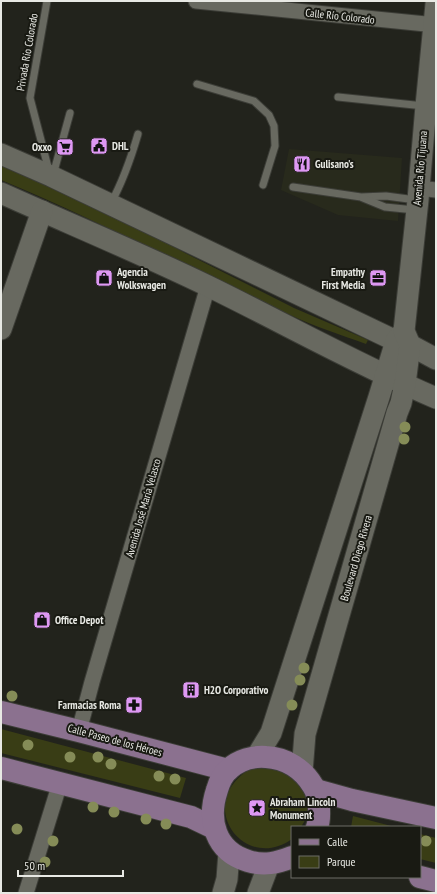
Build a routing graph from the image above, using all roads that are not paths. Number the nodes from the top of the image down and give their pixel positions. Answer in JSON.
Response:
{"nodes":[{"id":1,"x":47,"y":1,"type":"edge"},
{"id":2,"x":196,"y":1,"type":"edge"},
{"id":3,"x":436,"y":4,"type":"edge"},
{"id":4,"x":435,"y":25,"type":"edge"},
{"id":5,"x":197,"y":84,"type":"dead end"},
{"id":6,"x":338,"y":97,"type":"dead end"},
{"id":7,"x":426,"y":106,"type":"junction"},
{"id":8,"x":70,"y":113,"type":"dead end"},
{"id":9,"x":138,"y":134,"type":"dead end"},
{"id":10,"x":1,"y":154,"type":"edge"},
{"id":11,"x":52,"y":176,"type":"junction"},
{"id":12,"x":263,"y":186,"type":"dead end"},
{"id":13,"x":293,"y":188,"type":"dead end"},
{"id":14,"x":1,"y":193,"type":"edge"},
{"id":15,"x":361,"y":197,"type":"junction"},
{"id":16,"x":422,"y":197,"type":"edge"},
{"id":17,"x":110,"y":205,"type":"junction"},
{"id":18,"x":42,"y":211,"type":"junction"},
{"id":19,"x":208,"y":286,"type":"junction"},
{"id":20,"x":1,"y":329,"type":"edge"},
{"id":21,"x":403,"y":339,"type":"junction"},
{"id":22,"x":436,"y":359,"type":"edge"},
{"id":23,"x":385,"y":374,"type":"junction"},
{"id":24,"x":405,"y":384,"type":"junction"},
{"id":25,"x":436,"y":398,"type":"edge"},
{"id":26,"x":1,"y":712,"type":"edge"},
{"id":27,"x":80,"y":731,"type":"junction"},
{"id":28,"x":257,"y":756,"type":"junction"},
{"id":29,"x":1,"y":768,"type":"edge"},
{"id":30,"x":228,"y":770,"type":"junction"},
{"id":31,"x":302,"y":772,"type":"junction"},
{"id":32,"x":60,"y":783,"type":"junction"},
{"id":33,"x":316,"y":790,"type":"junction"},
{"id":34,"x":436,"y":818,"type":"edge"},
{"id":35,"x":317,"y":826,"type":"edge"},
{"id":36,"x":214,"y":828,"type":"junction"},
{"id":37,"x":229,"y":852,"type":"junction"},
{"id":38,"x":291,"y":857,"type":"edge"},
{"id":39,"x":269,"y":864,"type":"junction"},
{"id":40,"x":421,"y":877,"type":"edge"},
{"id":41,"x":436,"y":881,"type":"edge"},
{"id":42,"x":26,"y":893,"type":"edge"},
{"id":43,"x":223,"y":893,"type":"edge"},
{"id":44,"x":258,"y":893,"type":"edge"}],
"edges":[{"from":1,"to":11,"type":"lane","name":"Privada Río Colorado"},
{"from":2,"to":4,"type":"street","name":"Calle Río Colorado"},
{"from":3,"to":4,"type":"street","name":"Avenida Río Tijuana"},
{"from":4,"to":7,"type":"street","name":"Avenida Río Tijuana"},
{"from":5,"to":12,"type":"lane"},
{"from":6,"to":7,"type":"lane"},
{"from":7,"to":16,"type":"street","name":"Avenida Río Tijuana"},
{"from":8,"to":11,"type":"lane"},
{"from":9,"to":17,"type":"lane"},
{"from":10,"to":11,"type":"street"},
{"from":11,"to":17,"type":"street"},
{"from":13,"to":15,"type":"lane"},
{"from":14,"to":18,"type":"street"},
{"from":15,"to":16,"type":"lane"},
{"from":15,"to":16,"type":"lane"},
{"from":16,"to":21,"type":"street","name":"Avenida Río Tijuana"},
{"from":17,"to":21,"type":"street"},
{"from":18,"to":19,"type":"street"},
{"from":18,"to":20,"type":"street"},
{"from":19,"to":23,"type":"street"},
{"from":19,"to":27,"type":"street","name":"Avenida José María Velasco"},
{"from":21,"to":22,"type":"street"},
{"from":21,"to":23,"type":"street"},
{"from":21,"to":24,"type":"street","name":"Boulevard Diego Rivera"},
{"from":23,"to":24,"type":"street"},
{"from":23,"to":28,"type":"street"},
{"from":24,"to":25,"type":"street"},
{"from":24,"to":31,"type":"street","name":"Boulevard Diego Rivera"},
{"from":26,"to":27,"type":"main road","name":"Calle Paseo de los Héroes"},
{"from":27,"to":30,"type":"main road","name":"Calle Paseo de los Héroes"},
{"from":28,"to":30,"type":"main road"},
{"from":28,"to":31,"type":"main road"},
{"from":29,"to":32,"type":"main road"},
{"from":30,"to":36,"type":"main road"},
{"from":31,"to":33,"type":"main road"},
{"from":32,"to":36,"type":"main road"},
{"from":32,"to":42,"type":"street"},
{"from":33,"to":34,"type":"main road"},
{"from":33,"to":35,"type":"main road"},
{"from":36,"to":37,"type":"main road"},
{"from":37,"to":39,"type":"main road"},
{"from":37,"to":43,"type":"street"},
{"from":38,"to":39,"type":"main road"},
{"from":39,"to":44,"type":"street"},
{"from":40,"to":41,"type":"main road"}]}
